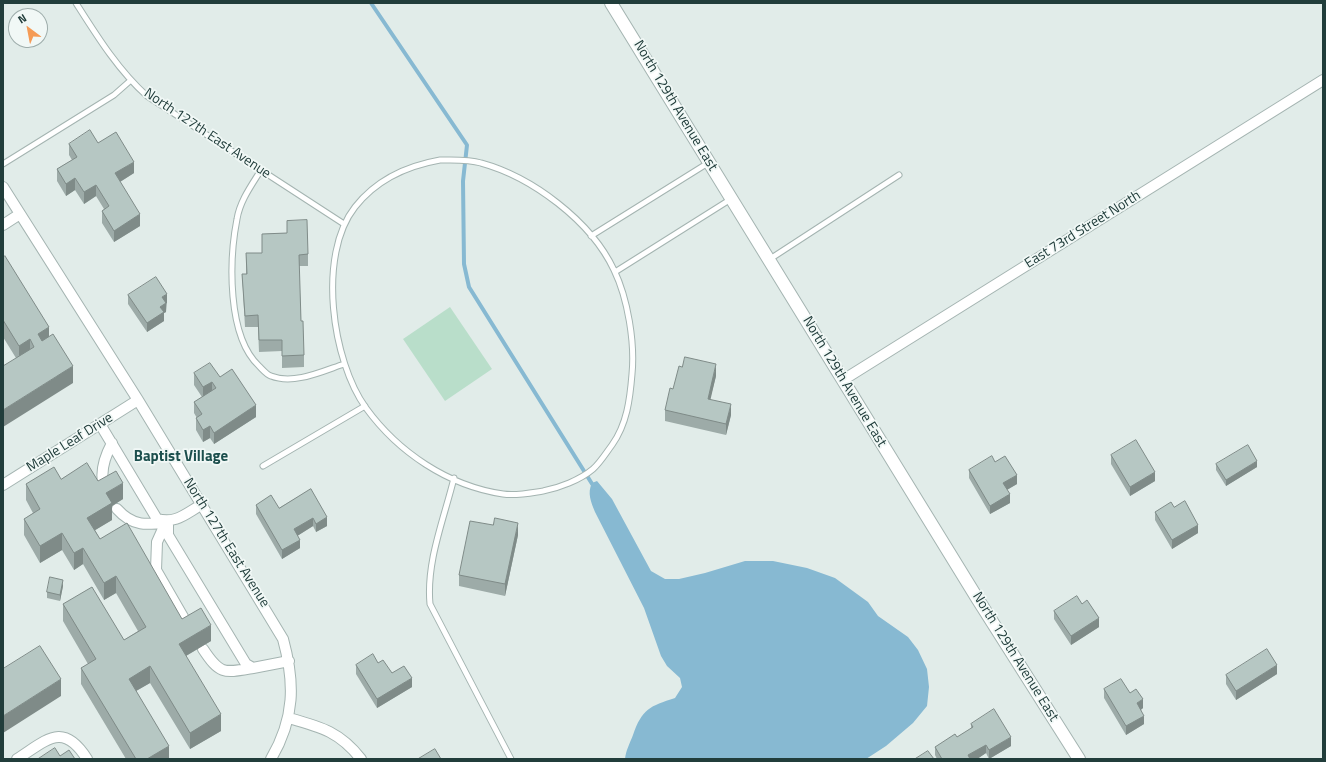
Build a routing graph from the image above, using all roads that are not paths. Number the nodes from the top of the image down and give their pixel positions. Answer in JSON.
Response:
{"nodes":[{"id":1,"x":76,"y":3,"type":"edge"},
{"id":2,"x":611,"y":3,"type":"edge"},
{"id":3,"x":131,"y":80,"type":"junction"},
{"id":4,"x":1323,"y":80,"type":"edge"},
{"id":5,"x":709,"y":162,"type":"junction"},
{"id":6,"x":3,"y":164,"type":"edge"},
{"id":7,"x":261,"y":170,"type":"junction"},
{"id":8,"x":898,"y":175,"type":"dead end"},
{"id":9,"x":3,"y":187,"type":"edge"},
{"id":10,"x":731,"y":198,"type":"junction"},
{"id":11,"x":20,"y":214,"type":"junction"},
{"id":12,"x":344,"y":224,"type":"junction"},
{"id":13,"x":3,"y":225,"type":"edge"},
{"id":14,"x":591,"y":236,"type":"junction"},
{"id":15,"x":770,"y":259,"type":"junction"},
{"id":16,"x":615,"y":272,"type":"junction"},
{"id":17,"x":344,"y":364,"type":"junction"},
{"id":18,"x":843,"y":380,"type":"junction"},
{"id":19,"x":138,"y":400,"type":"junction"},
{"id":20,"x":365,"y":406,"type":"junction"},
{"id":21,"x":100,"y":424,"type":"junction"},
{"id":22,"x":112,"y":443,"type":"junction"},
{"id":23,"x":263,"y":466,"type":"dead end"},
{"id":24,"x":454,"y":478,"type":"junction"},
{"id":25,"x":3,"y":485,"type":"edge"},
{"id":26,"x":107,"y":493,"type":"edge"},
{"id":27,"x":201,"y":505,"type":"junction"},
{"id":28,"x":117,"y":509,"type":"dead end"},
{"id":29,"x":167,"y":522,"type":"junction"},
{"id":30,"x":191,"y":630,"type":"edge"},
{"id":31,"x":203,"y":649,"type":"edge"},
{"id":32,"x":290,"y":661,"type":"junction"},
{"id":33,"x":253,"y":668,"type":"junction"},
{"id":34,"x":289,"y":718,"type":"junction"},
{"id":35,"x":274,"y":757,"type":"edge"},
{"id":36,"x":17,"y":759,"type":"edge"},
{"id":37,"x":87,"y":759,"type":"edge"},
{"id":38,"x":361,"y":759,"type":"edge"},
{"id":39,"x":511,"y":759,"type":"edge"},
{"id":40,"x":1079,"y":759,"type":"edge"}],
"edges":[{"from":1,"to":3,"type":"lane","name":"North 127th East Avenue"},
{"from":2,"to":5,"type":"street","name":"North 129th Avenue East"},
{"from":3,"to":6,"type":"lane"},
{"from":3,"to":7,"type":"lane","name":"North 127th East Avenue"},
{"from":4,"to":18,"type":"street","name":"East 73rd Street North"},
{"from":5,"to":10,"type":"street","name":"North 129th Avenue East"},
{"from":5,"to":14,"type":"lane"},
{"from":7,"to":12,"type":"lane","name":"North 127th East Avenue"},
{"from":7,"to":17,"type":"lane"},
{"from":8,"to":15,"type":"lane"},
{"from":9,"to":11,"type":"street","name":"North 127th East Avenue"},
{"from":10,"to":15,"type":"street","name":"North 129th Avenue East"},
{"from":10,"to":16,"type":"lane"},
{"from":11,"to":13,"type":"street"},
{"from":11,"to":19,"type":"street","name":"North 127th East Avenue"},
{"from":12,"to":14,"type":"lane"},
{"from":12,"to":17,"type":"lane"},
{"from":14,"to":16,"type":"lane"},
{"from":15,"to":18,"type":"street","name":"North 129th Avenue East"},
{"from":16,"to":24,"type":"lane"},
{"from":17,"to":20,"type":"lane"},
{"from":18,"to":40,"type":"street","name":"North 129th Avenue East"},
{"from":19,"to":21,"type":"street","name":"Maple Leaf Drive"},
{"from":19,"to":27,"type":"street","name":"North 127th East Avenue"},
{"from":20,"to":23,"type":"lane"},
{"from":20,"to":24,"type":"lane"},
{"from":21,"to":22,"type":"street"},
{"from":21,"to":25,"type":"street","name":"Maple Leaf Drive"},
{"from":22,"to":26,"type":"street"},
{"from":22,"to":29,"type":"street"},
{"from":24,"to":39,"type":"lane"},
{"from":27,"to":29,"type":"street"},
{"from":27,"to":32,"type":"street","name":"North 127th East Avenue"},
{"from":28,"to":29,"type":"street"},
{"from":29,"to":30,"type":"street"},
{"from":29,"to":33,"type":"street"},
{"from":31,"to":33,"type":"street"},
{"from":32,"to":33,"type":"street"},
{"from":32,"to":34,"type":"street","name":"North 127th East Avenue"},
{"from":34,"to":35,"type":"street"},
{"from":34,"to":38,"type":"street"},
{"from":36,"to":37,"type":"street"}]}
